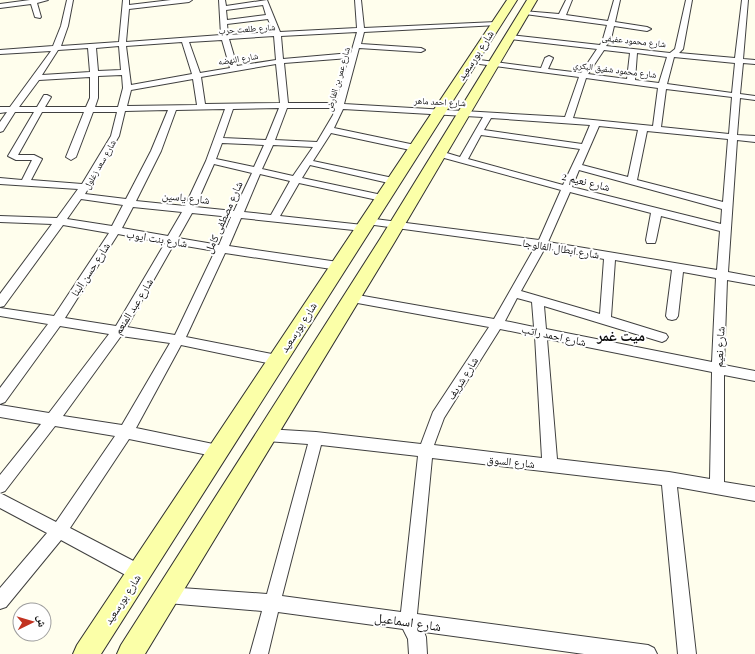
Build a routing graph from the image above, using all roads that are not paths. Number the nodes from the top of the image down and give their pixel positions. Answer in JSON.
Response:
{"nodes":[{"id":1,"x":45,"y":0,"type":"edge"},
{"id":2,"x":70,"y":0,"type":"edge"},
{"id":3,"x":189,"y":0,"type":"edge"},
{"id":4,"x":358,"y":0,"type":"edge"},
{"id":5,"x":569,"y":0,"type":"edge"},
{"id":6,"x":617,"y":0,"type":"edge"},
{"id":7,"x":689,"y":0,"type":"edge"},
{"id":8,"x":745,"y":0,"type":"edge"},
{"id":9,"x":28,"y":1,"type":"edge"},
{"id":10,"x":265,"y":2,"type":"edge"},
{"id":11,"x":126,"y":3,"type":"edge"},
{"id":12,"x":222,"y":4,"type":"edge"},
{"id":13,"x":520,"y":4,"type":"edge"},
{"id":14,"x":0,"y":6,"type":"edge"},
{"id":15,"x":562,"y":16,"type":"junction"},
{"id":16,"x":38,"y":17,"type":"dead end"},
{"id":17,"x":270,"y":17,"type":"junction"},
{"id":18,"x":224,"y":22,"type":"junction"},
{"id":19,"x":611,"y":23,"type":"junction"},
{"id":20,"x":496,"y":24,"type":"junction"},
{"id":21,"x":647,"y":29,"type":"dead end"},
{"id":22,"x":361,"y":30,"type":"junction"},
{"id":23,"x":277,"y":34,"type":"junction"},
{"id":24,"x":510,"y":37,"type":"junction"},
{"id":25,"x":225,"y":38,"type":"junction"},
{"id":26,"x":185,"y":41,"type":"junction"},
{"id":27,"x":122,"y":46,"type":"junction"},
{"id":28,"x":357,"y":46,"type":"junction"},
{"id":29,"x":92,"y":47,"type":"junction"},
{"id":30,"x":601,"y":47,"type":"junction"},
{"id":31,"x":56,"y":49,"type":"junction"},
{"id":32,"x":421,"y":50,"type":"dead end"},
{"id":33,"x":634,"y":51,"type":"junction"},
{"id":34,"x":1,"y":53,"type":"edge"},
{"id":35,"x":353,"y":55,"type":"junction"},
{"id":36,"x":671,"y":55,"type":"junction"},
{"id":37,"x":549,"y":58,"type":"dead end"},
{"id":38,"x":738,"y":60,"type":"junction"},
{"id":39,"x":472,"y":61,"type":"junction"},
{"id":40,"x":281,"y":62,"type":"junction"},
{"id":41,"x":755,"y":62,"type":"edge"},
{"id":42,"x":494,"y":64,"type":"junction"},
{"id":43,"x":234,"y":69,"type":"junction"},
{"id":44,"x":544,"y":70,"type":"junction"},
{"id":45,"x":125,"y":72,"type":"junction"},
{"id":46,"x":94,"y":74,"type":"junction"},
{"id":47,"x":196,"y":75,"type":"junction"},
{"id":48,"x":584,"y":76,"type":"junction"},
{"id":49,"x":35,"y":78,"type":"junction"},
{"id":50,"x":631,"y":82,"type":"junction"},
{"id":51,"x":662,"y":86,"type":"junction"},
{"id":52,"x":127,"y":88,"type":"junction"},
{"id":53,"x":736,"y":95,"type":"junction"},
{"id":54,"x":47,"y":97,"type":"dead end"},
{"id":55,"x":755,"y":98,"type":"edge"},
{"id":56,"x":284,"y":105,"type":"junction"},
{"id":57,"x":230,"y":106,"type":"junction"},
{"id":58,"x":340,"y":106,"type":"junction"},
{"id":59,"x":201,"y":107,"type":"junction"},
{"id":60,"x":173,"y":108,"type":"junction"},
{"id":61,"x":123,"y":109,"type":"junction"},
{"id":62,"x":0,"y":110,"type":"edge"},
{"id":63,"x":12,"y":110,"type":"junction"},
{"id":64,"x":39,"y":110,"type":"junction"},
{"id":65,"x":90,"y":110,"type":"junction"},
{"id":66,"x":439,"y":111,"type":"junction"},
{"id":67,"x":464,"y":113,"type":"junction"},
{"id":68,"x":489,"y":114,"type":"junction"},
{"id":69,"x":568,"y":120,"type":"junction"},
{"id":70,"x":596,"y":122,"type":"junction"},
{"id":71,"x":643,"y":127,"type":"junction"},
{"id":72,"x":657,"y":128,"type":"junction"},
{"id":73,"x":0,"y":129,"type":"edge"},
{"id":74,"x":330,"y":130,"type":"junction"},
{"id":75,"x":479,"y":132,"type":"junction"},
{"id":76,"x":733,"y":136,"type":"junction"},
{"id":77,"x":755,"y":138,"type":"edge"},
{"id":78,"x":218,"y":140,"type":"junction"},
{"id":79,"x":270,"y":142,"type":"junction"},
{"id":80,"x":320,"y":145,"type":"junction"},
{"id":81,"x":586,"y":147,"type":"junction"},
{"id":82,"x":415,"y":148,"type":"junction"},
{"id":83,"x":440,"y":154,"type":"junction"},
{"id":84,"x":71,"y":157,"type":"dead end"},
{"id":85,"x":462,"y":160,"type":"junction"},
{"id":86,"x":211,"y":161,"type":"junction"},
{"id":87,"x":307,"y":162,"type":"junction"},
{"id":88,"x":578,"y":167,"type":"junction"},
{"id":89,"x":257,"y":171,"type":"junction"},
{"id":90,"x":296,"y":180,"type":"junction"},
{"id":91,"x":0,"y":181,"type":"edge"},
{"id":92,"x":393,"y":181,"type":"junction"},
{"id":93,"x":632,"y":182,"type":"junction"},
{"id":94,"x":25,"y":183,"type":"junction"},
{"id":95,"x":85,"y":187,"type":"junction"},
{"id":96,"x":568,"y":189,"type":"junction"},
{"id":97,"x":79,"y":196,"type":"junction"},
{"id":98,"x":382,"y":198,"type":"junction"},
{"id":99,"x":129,"y":203,"type":"junction"},
{"id":100,"x":728,"y":207,"type":"junction"},
{"id":101,"x":189,"y":209,"type":"junction"},
{"id":102,"x":657,"y":211,"type":"junction"},
{"id":103,"x":237,"y":214,"type":"junction"},
{"id":104,"x":274,"y":218,"type":"junction"},
{"id":105,"x":0,"y":219,"type":"edge"},
{"id":106,"x":61,"y":221,"type":"junction"},
{"id":107,"x":365,"y":224,"type":"junction"},
{"id":108,"x":397,"y":225,"type":"junction"},
{"id":109,"x":726,"y":228,"type":"junction"},
{"id":110,"x":115,"y":231,"type":"junction"},
{"id":111,"x":172,"y":240,"type":"junction"},
{"id":112,"x":651,"y":240,"type":"dead end"},
{"id":113,"x":542,"y":244,"type":"junction"},
{"id":114,"x":222,"y":249,"type":"junction"},
{"id":115,"x":610,"y":256,"type":"junction"},
{"id":116,"x":338,"y":266,"type":"junction"},
{"id":117,"x":678,"y":268,"type":"junction"},
{"id":118,"x":722,"y":275,"type":"junction"},
{"id":119,"x":755,"y":281,"type":"edge"},
{"id":120,"x":514,"y":293,"type":"junction"},
{"id":121,"x":352,"y":298,"type":"junction"},
{"id":122,"x":538,"y":300,"type":"junction"},
{"id":123,"x":0,"y":303,"type":"edge"},
{"id":124,"x":0,"y":312,"type":"edge"},
{"id":125,"x":672,"y":316,"type":"dead end"},
{"id":126,"x":57,"y":320,"type":"junction"},
{"id":127,"x":605,"y":320,"type":"junction"},
{"id":128,"x":497,"y":324,"type":"junction"},
{"id":129,"x":119,"y":330,"type":"junction"},
{"id":130,"x":540,"y":333,"type":"junction"},
{"id":131,"x":662,"y":337,"type":"dead end"},
{"id":132,"x":178,"y":340,"type":"junction"},
{"id":133,"x":277,"y":360,"type":"junction"},
{"id":134,"x":718,"y":369,"type":"junction"},
{"id":135,"x":755,"y":376,"type":"edge"},
{"id":136,"x":0,"y":398,"type":"edge"},
{"id":137,"x":0,"y":411,"type":"edge"},
{"id":138,"x":53,"y":419,"type":"junction"},
{"id":139,"x":126,"y":432,"type":"junction"},
{"id":140,"x":266,"y":435,"type":"junction"},
{"id":141,"x":316,"y":438,"type":"junction"},
{"id":142,"x":218,"y":451,"type":"junction"},
{"id":143,"x":425,"y":452,"type":"junction"},
{"id":144,"x":550,"y":466,"type":"junction"},
{"id":145,"x":669,"y":479,"type":"junction"},
{"id":146,"x":0,"y":486,"type":"edge"},
{"id":147,"x":717,"y":488,"type":"junction"},
{"id":148,"x":755,"y":494,"type":"edge"},
{"id":149,"x":0,"y":500,"type":"edge"},
{"id":150,"x":59,"y":532,"type":"junction"},
{"id":151,"x":139,"y":573,"type":"junction"},
{"id":152,"x":167,"y":595,"type":"junction"},
{"id":153,"x":0,"y":601,"type":"edge"},
{"id":154,"x":271,"y":603,"type":"junction"},
{"id":155,"x":408,"y":621,"type":"junction"},
{"id":156,"x":86,"y":654,"type":"edge"},
{"id":157,"x":130,"y":654,"type":"edge"},
{"id":158,"x":259,"y":654,"type":"edge"},
{"id":159,"x":418,"y":654,"type":"edge"},
{"id":160,"x":648,"y":654,"type":"edge"},
{"id":161,"x":687,"y":654,"type":"edge"}],
"edges":[{"from":1,"to":9,"type":"street"},
{"from":2,"to":31,"type":"street"},
{"from":3,"to":11,"type":"street"},
{"from":4,"to":22,"type":"street","name":"شارع عمر بن الفارض"},
{"from":5,"to":15,"type":"street"},
{"from":6,"to":19,"type":"street"},
{"from":7,"to":36,"type":"street"},
{"from":8,"to":38,"type":"street","name":"شارع نعيم"},
{"from":9,"to":14,"type":"street"},
{"from":9,"to":16,"type":"street"},
{"from":10,"to":12,"type":"street"},
{"from":10,"to":17,"type":"street","name":"شارع مصطفى كامل"},
{"from":11,"to":27,"type":"street","name":"شارع سعد زغلول"},
{"from":12,"to":18,"type":"street"},
{"from":13,"to":15,"type":"street"},
{"from":13,"to":20,"type":"street","name":"شارع بورسعيد"},
{"from":13,"to":24,"type":"street","name":"شارع بورسعيد"},
{"from":15,"to":19,"type":"street"},
{"from":17,"to":18,"type":"street"},
{"from":17,"to":23,"type":"street","name":"شارع مصطفى كامل"},
{"from":18,"to":25,"type":"street"},
{"from":19,"to":21,"type":"street"},
{"from":19,"to":30,"type":"street"},
{"from":20,"to":22,"type":"street","name":"شارع طلعت حرب"},
{"from":20,"to":39,"type":"street","name":"شارع بورسعيد"},
{"from":22,"to":23,"type":"street","name":"شارع طلعت حرب"},
{"from":22,"to":28,"type":"street","name":"شارع عمر بن الفارض"},
{"from":23,"to":25,"type":"street","name":"شارع طلعت حرب"},
{"from":23,"to":40,"type":"street","name":"شارع مصطفى كامل"},
{"from":24,"to":30,"type":"street","name":"شارع محمود عفيفى"},
{"from":24,"to":42,"type":"street","name":"شارع بورسعيد"},
{"from":25,"to":26,"type":"street","name":"شارع طلعت حرب"},
{"from":25,"to":43,"type":"street"},
{"from":26,"to":27,"type":"street","name":"شارع طلعت حرب"},
{"from":26,"to":47,"type":"street"},
{"from":27,"to":29,"type":"street","name":"شارع طلعت حرب"},
{"from":27,"to":45,"type":"street","name":"شارع سعد زغلول"},
{"from":28,"to":32,"type":"street"},
{"from":28,"to":35,"type":"street","name":"شارع عمر بن الفارض"},
{"from":29,"to":31,"type":"street","name":"شارع طلعت حرب"},
{"from":29,"to":46,"type":"street"},
{"from":30,"to":33,"type":"street","name":"شارع محمود عفيفى"},
{"from":30,"to":48,"type":"street"},
{"from":31,"to":34,"type":"street","name":"شارع طلعت حرب"},
{"from":31,"to":49,"type":"street"},
{"from":33,"to":36,"type":"street","name":"شارع محمود عفيفى"},
{"from":33,"to":50,"type":"street"},
{"from":35,"to":40,"type":"street","name":"شارع النهضه"},
{"from":35,"to":58,"type":"street","name":"شارع عمر بن الفارض"},
{"from":36,"to":38,"type":"street","name":"شارع محمود عفيفى"},
{"from":36,"to":51,"type":"street"},
{"from":37,"to":44,"type":"street"},
{"from":38,"to":41,"type":"street","name":"شارع محمود عفيفى"},
{"from":38,"to":53,"type":"street","name":"شارع نعيم"},
{"from":39,"to":42,"type":"street","name":"شارع محمود شفيق البكري"},
{"from":39,"to":66,"type":"street","name":"شارع بورسعيد"},
{"from":40,"to":43,"type":"street","name":"شارع النهضه"},
{"from":40,"to":56,"type":"street","name":"شارع مصطفى كامل"},
{"from":42,"to":44,"type":"street","name":"شارع محمود شفيق البكري"},
{"from":42,"to":67,"type":"street","name":"شارع بورسعيد"},
{"from":43,"to":47,"type":"street","name":"شارع النهضه"},
{"from":44,"to":48,"type":"street","name":"شارع محمود شفيق البكري"},
{"from":45,"to":46,"type":"street"},
{"from":45,"to":52,"type":"street","name":"شارع سعد زغلول"},
{"from":46,"to":49,"type":"street"},
{"from":46,"to":65,"type":"street"},
{"from":47,"to":52,"type":"street","name":"شارع النهضه"},
{"from":47,"to":59,"type":"street"},
{"from":48,"to":50,"type":"street","name":"شارع محمود شفيق البكري"},
{"from":48,"to":69,"type":"street"},
{"from":49,"to":63,"type":"street"},
{"from":50,"to":51,"type":"street","name":"شارع محمود شفيق البكري"},
{"from":51,"to":53,"type":"street","name":"شارع محمود شفيق البكري"},
{"from":51,"to":72,"type":"street"},
{"from":52,"to":61,"type":"street","name":"شارع سعد زغلول"},
{"from":53,"to":55,"type":"street","name":"شارع محمود شفيق البكري"},
{"from":53,"to":76,"type":"street","name":"شارع نعيم"},
{"from":54,"to":64,"type":"street"},
{"from":56,"to":57,"type":"street","name":"شارع احمد ماهر"},
{"from":56,"to":58,"type":"street","name":"شارع احمد ماهر"},
{"from":56,"to":79,"type":"street","name":"شارع مصطفى كامل"},
{"from":57,"to":59,"type":"street","name":"شارع احمد ماهر"},
{"from":57,"to":78,"type":"street","name":"شارع عبد المنعم"},
{"from":58,"to":66,"type":"street","name":"شارع احمد ماهر"},
{"from":58,"to":74,"type":"street","name":"شارع عمر بن الفارض"},
{"from":59,"to":60,"type":"street","name":"شارع احمد ماهر"},
{"from":60,"to":61,"type":"street","name":"شارع احمد ماهر"},
{"from":60,"to":99,"type":"street","name":"شارع حسن البنا"},
{"from":61,"to":65,"type":"street","name":"شارع احمد ماهر"},
{"from":61,"to":95,"type":"street","name":"شارع سعد زغلول"},
{"from":62,"to":63,"type":"street","name":"شارع احمد ماهر"},
{"from":63,"to":64,"type":"street","name":"شارع احمد ماهر"},
{"from":63,"to":73,"type":"street"},
{"from":64,"to":65,"type":"street","name":"شارع احمد ماهر"},
{"from":64,"to":94,"type":"street"},
{"from":65,"to":84,"type":"street"},
{"from":66,"to":67,"type":"street","name":"شارع احمد ماهر"},
{"from":66,"to":82,"type":"street","name":"شارع بورسعيد"},
{"from":67,"to":68,"type":"street","name":"شارع احمد ماهر"},
{"from":67,"to":83,"type":"street","name":"شارع بورسعيد"},
{"from":68,"to":69,"type":"street","name":"شارع احمد ماهر"},
{"from":68,"to":75,"type":"street"},
{"from":69,"to":70,"type":"street","name":"شارع احمد ماهر"},
{"from":70,"to":71,"type":"street","name":"شارع احمد ماهر"},
{"from":70,"to":81,"type":"street","name":"شارع شريف"},
{"from":71,"to":72,"type":"street","name":"شارع احمد ماهر"},
{"from":71,"to":93,"type":"street"},
{"from":72,"to":76,"type":"street","name":"شارع احمد ماهر"},
{"from":74,"to":80,"type":"street","name":"شارع عمر بن الفارض"},
{"from":74,"to":82,"type":"street"},
{"from":75,"to":81,"type":"street"},
{"from":75,"to":85,"type":"street"},
{"from":76,"to":77,"type":"street","name":"شارع احمد ماهر"},
{"from":76,"to":100,"type":"street","name":"شارع نعيم"},
{"from":78,"to":79,"type":"street"},
{"from":78,"to":86,"type":"street","name":"شارع عبد المنعم"},
{"from":79,"to":80,"type":"street"},
{"from":79,"to":89,"type":"street","name":"شارع مصطفى كامل"},
{"from":80,"to":87,"type":"street","name":"شارع عمر بن الفارض"},
{"from":81,"to":88,"type":"street","name":"شارع شريف"},
{"from":82,"to":92,"type":"street","name":"شارع بورسعيد"},
{"from":83,"to":85,"type":"street","name":"شارع نعيم 2"},
{"from":83,"to":108,"type":"street","name":"شارع بورسعيد"},
{"from":85,"to":96,"type":"street","name":"شارع نعيم 2"},
{"from":86,"to":89,"type":"street"},
{"from":86,"to":101,"type":"street","name":"شارع عبد المنعم"},
{"from":87,"to":90,"type":"street","name":"شارع عمر بن الفارض"},
{"from":87,"to":92,"type":"street"},
{"from":88,"to":93,"type":"street"},
{"from":88,"to":96,"type":"street","name":"شارع شريف"},
{"from":89,"to":90,"type":"street"},
{"from":89,"to":103,"type":"street","name":"شارع مصطفى كامل"},
{"from":90,"to":98,"type":"street"},
{"from":90,"to":104,"type":"street","name":"شارع عمر بن الفارض"},
{"from":91,"to":94,"type":"street"},
{"from":92,"to":98,"type":"street","name":"شارع بورسعيد"},
{"from":93,"to":100,"type":"street"},
{"from":94,"to":95,"type":"street"},
{"from":95,"to":97,"type":"street","name":"شارع سعد زغلول"},
{"from":96,"to":102,"type":"street","name":"شارع نعيم 2"},
{"from":96,"to":113,"type":"street","name":"شارع شريف"},
{"from":97,"to":99,"type":"street","name":"شارع ياسين"},
{"from":97,"to":106,"type":"street","name":"شارع سعد زغلول"},
{"from":98,"to":107,"type":"street","name":"شارع بورسعيد"},
{"from":99,"to":101,"type":"street","name":"شارع ياسين"},
{"from":99,"to":110,"type":"street","name":"شارع حسن البنا"},
{"from":100,"to":109,"type":"street","name":"شارع نعيم"},
{"from":101,"to":103,"type":"street","name":"شارع ياسين"},
{"from":101,"to":111,"type":"street","name":"شارع عبد المنعم"},
{"from":102,"to":109,"type":"street","name":"شارع نعيم 2"},
{"from":102,"to":112,"type":"street"},
{"from":103,"to":104,"type":"street","name":"شارع ياسين"},
{"from":103,"to":114,"type":"street","name":"شارع مصطفى كامل"},
{"from":104,"to":107,"type":"street","name":"شارع ياسين"},
{"from":105,"to":106,"type":"street","name":"شارع بنت ايوب"},
{"from":106,"to":110,"type":"street","name":"شارع بنت ايوب"},
{"from":106,"to":123,"type":"street","name":"شارع سعد زغلول"},
{"from":107,"to":108,"type":"street","name":"شارع ابطال الفالوجا"},
{"from":107,"to":116,"type":"street","name":"شارع بورسعيد"},
{"from":108,"to":113,"type":"street","name":"شارع ابطال الفالوجا"},
{"from":108,"to":121,"type":"street","name":"شارع بورسعيد"},
{"from":109,"to":118,"type":"street","name":"شارع نعيم"},
{"from":110,"to":111,"type":"street","name":"شارع بنت ايوب"},
{"from":110,"to":126,"type":"street","name":"شارع حسن البنا"},
{"from":111,"to":114,"type":"street","name":"شارع بنت ايوب"},
{"from":111,"to":129,"type":"street","name":"شارع عبد المنعم"},
{"from":113,"to":115,"type":"street","name":"شارع ابطال الفالوجا"},
{"from":113,"to":120,"type":"street","name":"شارع شريف"},
{"from":114,"to":116,"type":"street","name":"شارع بنت ايوب"},
{"from":114,"to":132,"type":"street","name":"شارع مصطفى كامل"},
{"from":115,"to":117,"type":"street","name":"شارع ابطال الفالوجا"},
{"from":115,"to":127,"type":"street"},
{"from":116,"to":133,"type":"street","name":"شارع بورسعيد"},
{"from":117,"to":118,"type":"street","name":"شارع ابطال الفالوجا"},
{"from":117,"to":125,"type":"street"},
{"from":118,"to":119,"type":"street","name":"شارع ابطال الفالوجا"},
{"from":118,"to":134,"type":"street","name":"شارع نعيم"},
{"from":120,"to":122,"type":"street"},
{"from":120,"to":128,"type":"street","name":"شارع شريف"},
{"from":121,"to":128,"type":"street","name":"شارع احمد راتب"},
{"from":121,"to":140,"type":"street","name":"شارع بورسعيد"},
{"from":122,"to":127,"type":"street"},
{"from":122,"to":130,"type":"street"},
{"from":124,"to":126,"type":"street"},
{"from":126,"to":129,"type":"street"},
{"from":126,"to":136,"type":"street","name":"شارع حسن البنا"},
{"from":127,"to":131,"type":"street"},
{"from":128,"to":130,"type":"street","name":"شارع احمد راتب"},
{"from":128,"to":143,"type":"street","name":"شارع شريف"},
{"from":129,"to":132,"type":"street"},
{"from":129,"to":138,"type":"street","name":"شارع عبد المنعم"},
{"from":130,"to":134,"type":"street","name":"شارع احمد راتب"},
{"from":130,"to":144,"type":"street"},
{"from":132,"to":133,"type":"street"},
{"from":132,"to":139,"type":"street","name":"شارع مصطفى كامل"},
{"from":133,"to":142,"type":"street","name":"شارع بورسعيد"},
{"from":134,"to":135,"type":"street","name":"شارع احمد راتب"},
{"from":134,"to":147,"type":"street","name":"شارع نعيم"},
{"from":137,"to":138,"type":"street"},
{"from":138,"to":139,"type":"street"},
{"from":138,"to":146,"type":"street","name":"شارع عبد المنعم"},
{"from":139,"to":142,"type":"street"},
{"from":139,"to":150,"type":"street","name":"شارع مصطفى كامل"},
{"from":140,"to":141,"type":"street","name":"شارع السوق"},
{"from":140,"to":152,"type":"street","name":"شارع بورسعيد"},
{"from":141,"to":143,"type":"street","name":"شارع السوق"},
{"from":141,"to":154,"type":"street"},
{"from":142,"to":151,"type":"street","name":"شارع بورسعيد"},
{"from":143,"to":144,"type":"street","name":"شارع السوق"},
{"from":143,"to":155,"type":"street","name":"شارع شريف"},
{"from":144,"to":145,"type":"street","name":"شارع السوق"},
{"from":145,"to":147,"type":"street","name":"شارع السوق"},
{"from":145,"to":161,"type":"street"},
{"from":147,"to":148,"type":"street","name":"شارع السوق"},
{"from":149,"to":150,"type":"street"},
{"from":150,"to":151,"type":"street"},
{"from":150,"to":153,"type":"street","name":"شارع مصطفى كامل"},
{"from":151,"to":156,"type":"street","name":"شارع بورسعيد"},
{"from":152,"to":154,"type":"street","name":"شارع اسماعيل"},
{"from":152,"to":157,"type":"street","name":"شارع بورسعيد"},
{"from":154,"to":155,"type":"street","name":"شارع اسماعيل"},
{"from":154,"to":158,"type":"street"},
{"from":155,"to":159,"type":"street"},
{"from":155,"to":160,"type":"street","name":"شارع اسماعيل"}]}
